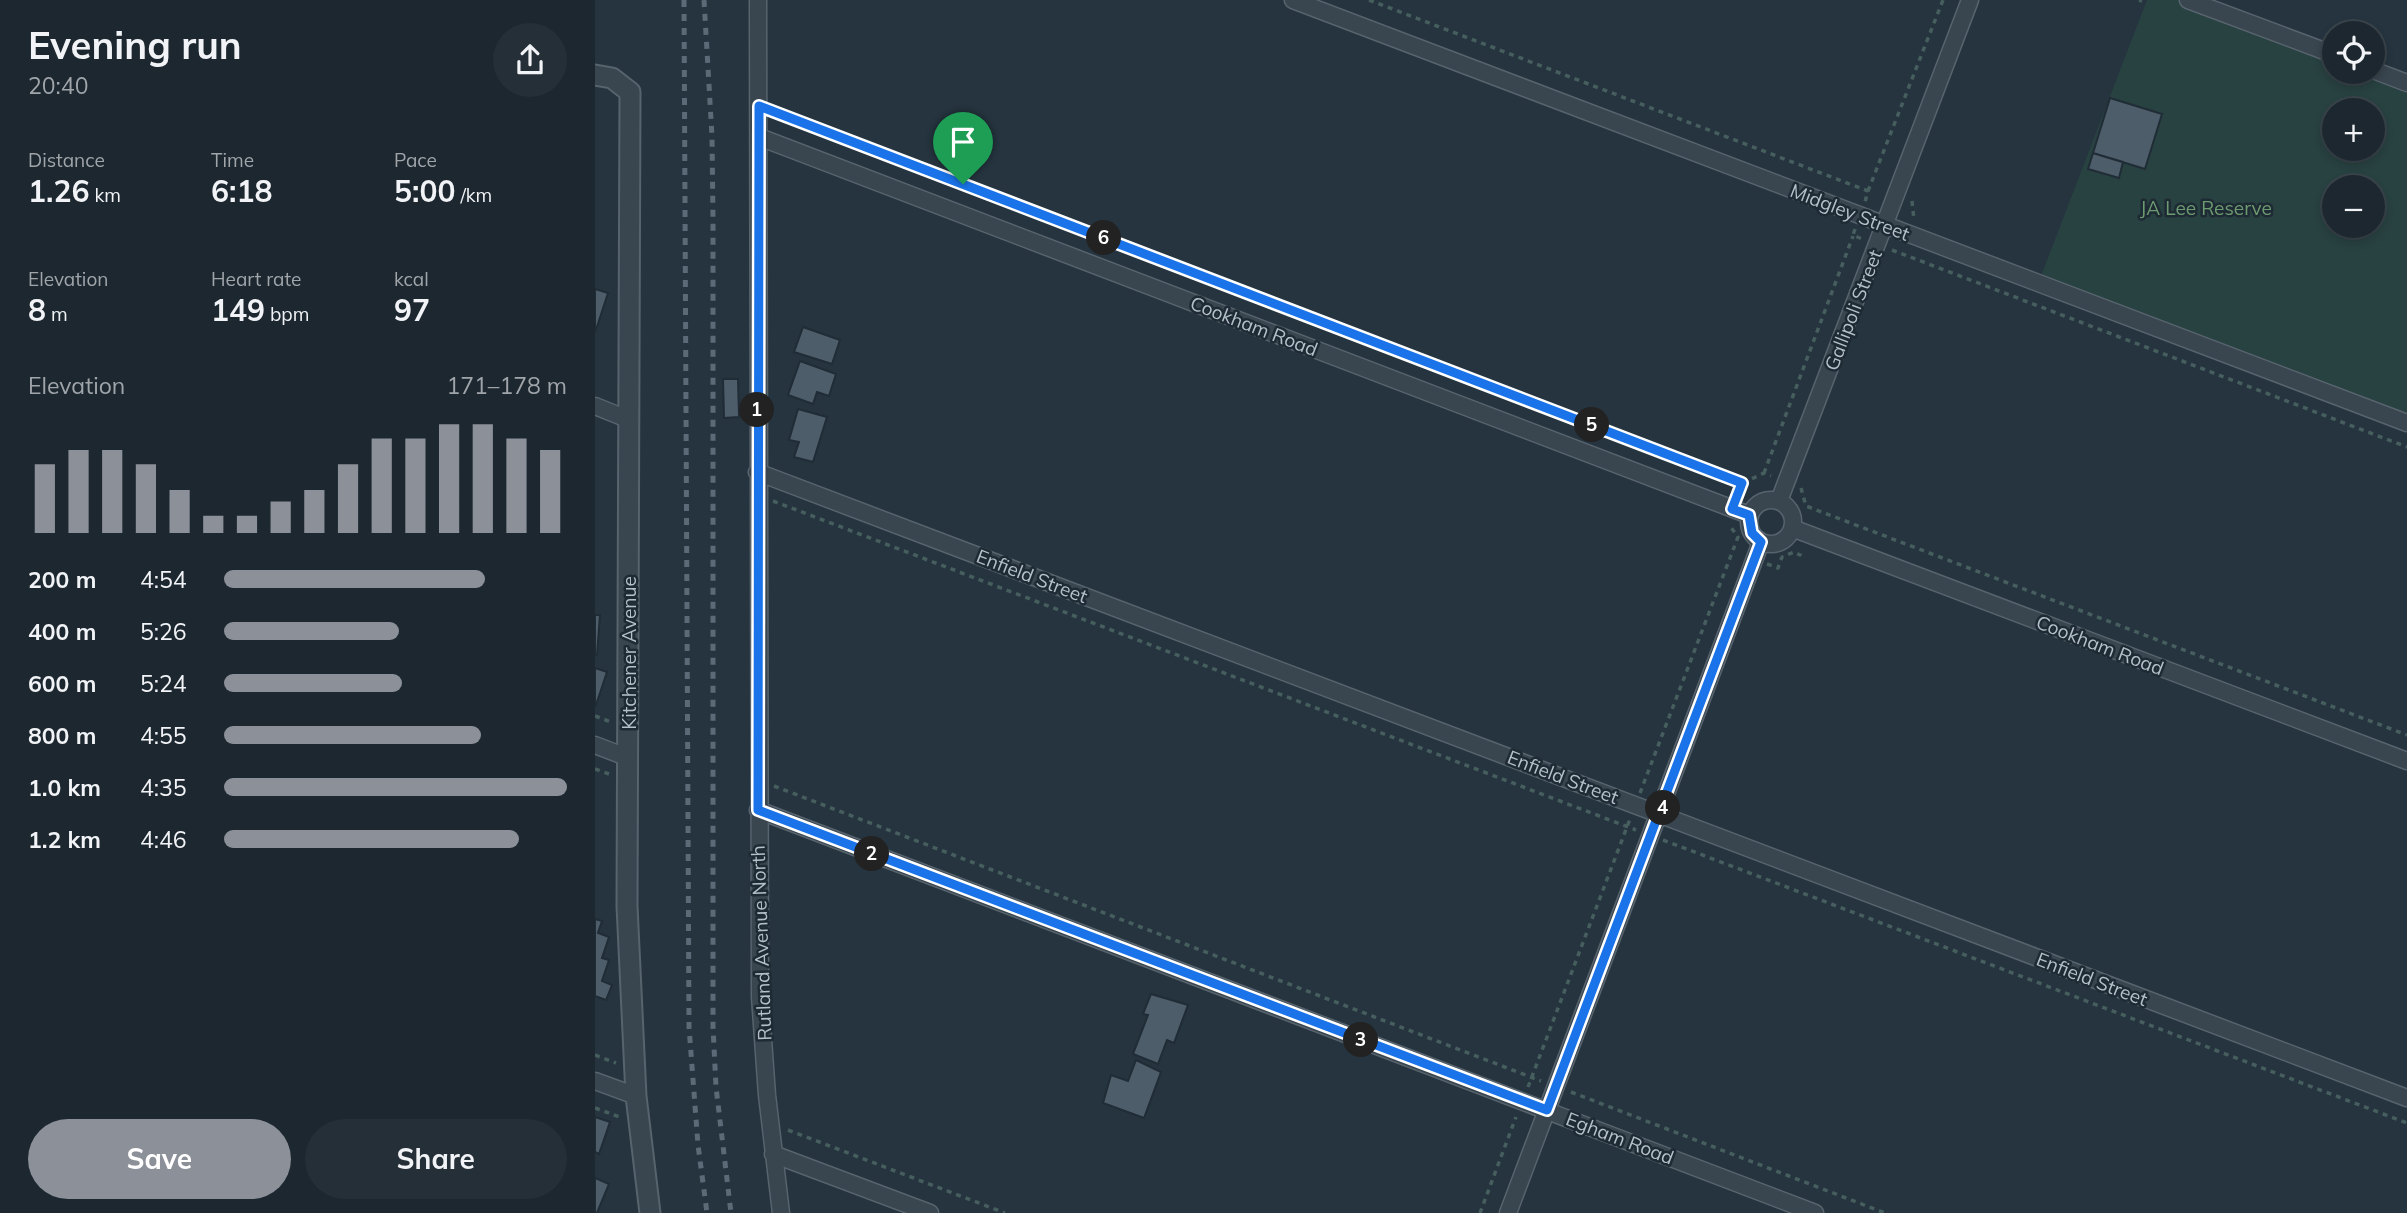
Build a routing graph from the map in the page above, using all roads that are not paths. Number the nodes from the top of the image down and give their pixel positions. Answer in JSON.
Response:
{"nodes":[{"id":1,"x":758,"y":0,"type":"edge"},
{"id":2,"x":1293,"y":0,"type":"edge"},
{"id":3,"x":1969,"y":0,"type":"edge"},
{"id":4,"x":2188,"y":0,"type":"edge"},
{"id":5,"x":2322,"y":50,"type":"edge"},
{"id":6,"x":595,"y":75,"type":"edge"},
{"id":7,"x":2385,"y":75,"type":"edge"},
{"id":8,"x":2407,"y":83,"type":"edge"},
{"id":9,"x":759,"y":137,"type":"junction"},
{"id":10,"x":1885,"y":226,"type":"junction"},
{"id":11,"x":595,"y":406,"type":"edge"},
{"id":12,"x":630,"y":420,"type":"junction"},
{"id":13,"x":2407,"y":423,"type":"edge"},
{"id":14,"x":757,"y":472,"type":"junction"},
{"id":15,"x":1779,"y":501,"type":"junction"},
{"id":16,"x":1749,"y":515,"type":"junction"},
{"id":17,"x":1793,"y":528,"type":"junction"},
{"id":18,"x":1761,"y":542,"type":"junction"},
{"id":19,"x":595,"y":745,"type":"edge"},
{"id":20,"x":629,"y":758,"type":"junction"},
{"id":21,"x":2407,"y":761,"type":"edge"},
{"id":22,"x":758,"y":810,"type":"junction"},
{"id":23,"x":1660,"y":815,"type":"junction"},
{"id":24,"x":595,"y":1081,"type":"edge"},
{"id":25,"x":636,"y":1096,"type":"junction"},
{"id":26,"x":2407,"y":1098,"type":"edge"},
{"id":27,"x":1547,"y":1110,"type":"junction"},
{"id":28,"x":773,"y":1154,"type":"junction"},
{"id":29,"x":650,"y":1213,"type":"edge"},
{"id":30,"x":781,"y":1213,"type":"edge"},
{"id":31,"x":930,"y":1213,"type":"edge"},
{"id":32,"x":1508,"y":1213,"type":"edge"},
{"id":33,"x":1815,"y":1213,"type":"edge"}],
"edges":[{"from":1,"to":9,"type":"street","name":"Rutland Avenue North"},
{"from":2,"to":10,"type":"street","name":"Midgley Street"},
{"from":3,"to":10,"type":"street","name":"Gallipoli Street"},
{"from":4,"to":5,"type":"street"},
{"from":6,"to":12,"type":"street","name":"Kitchener Avenue"},
{"from":7,"to":8,"type":"street"},
{"from":9,"to":14,"type":"street","name":"Rutland Avenue North"},
{"from":9,"to":16,"type":"street","name":"Cookham Road"},
{"from":10,"to":13,"type":"street","name":"Midgley Street"},
{"from":10,"to":15,"type":"street","name":"Gallipoli Street"},
{"from":11,"to":12,"type":"street"},
{"from":12,"to":20,"type":"street","name":"Kitchener Avenue"},
{"from":14,"to":22,"type":"street","name":"Rutland Avenue North"},
{"from":14,"to":23,"type":"street","name":"Enfield Street"},
{"from":15,"to":16,"type":"street"},
{"from":15,"to":17,"type":"street"},
{"from":16,"to":18,"type":"street"},
{"from":17,"to":18,"type":"street"},
{"from":17,"to":21,"type":"street","name":"Cookham Road"},
{"from":18,"to":23,"type":"street"},
{"from":19,"to":20,"type":"street"},
{"from":20,"to":25,"type":"street","name":"Kitchener Avenue"},
{"from":22,"to":27,"type":"street","name":"Egham Road"},
{"from":22,"to":28,"type":"street","name":"Rutland Avenue North"},
{"from":23,"to":26,"type":"street","name":"Enfield Street"},
{"from":23,"to":27,"type":"street"},
{"from":24,"to":25,"type":"street"},
{"from":25,"to":29,"type":"street","name":"Kitchener Avenue"},
{"from":27,"to":32,"type":"street"},
{"from":27,"to":33,"type":"street","name":"Egham Road"},
{"from":28,"to":30,"type":"street","name":"Rutland Avenue North"},
{"from":28,"to":31,"type":"street"}]}
